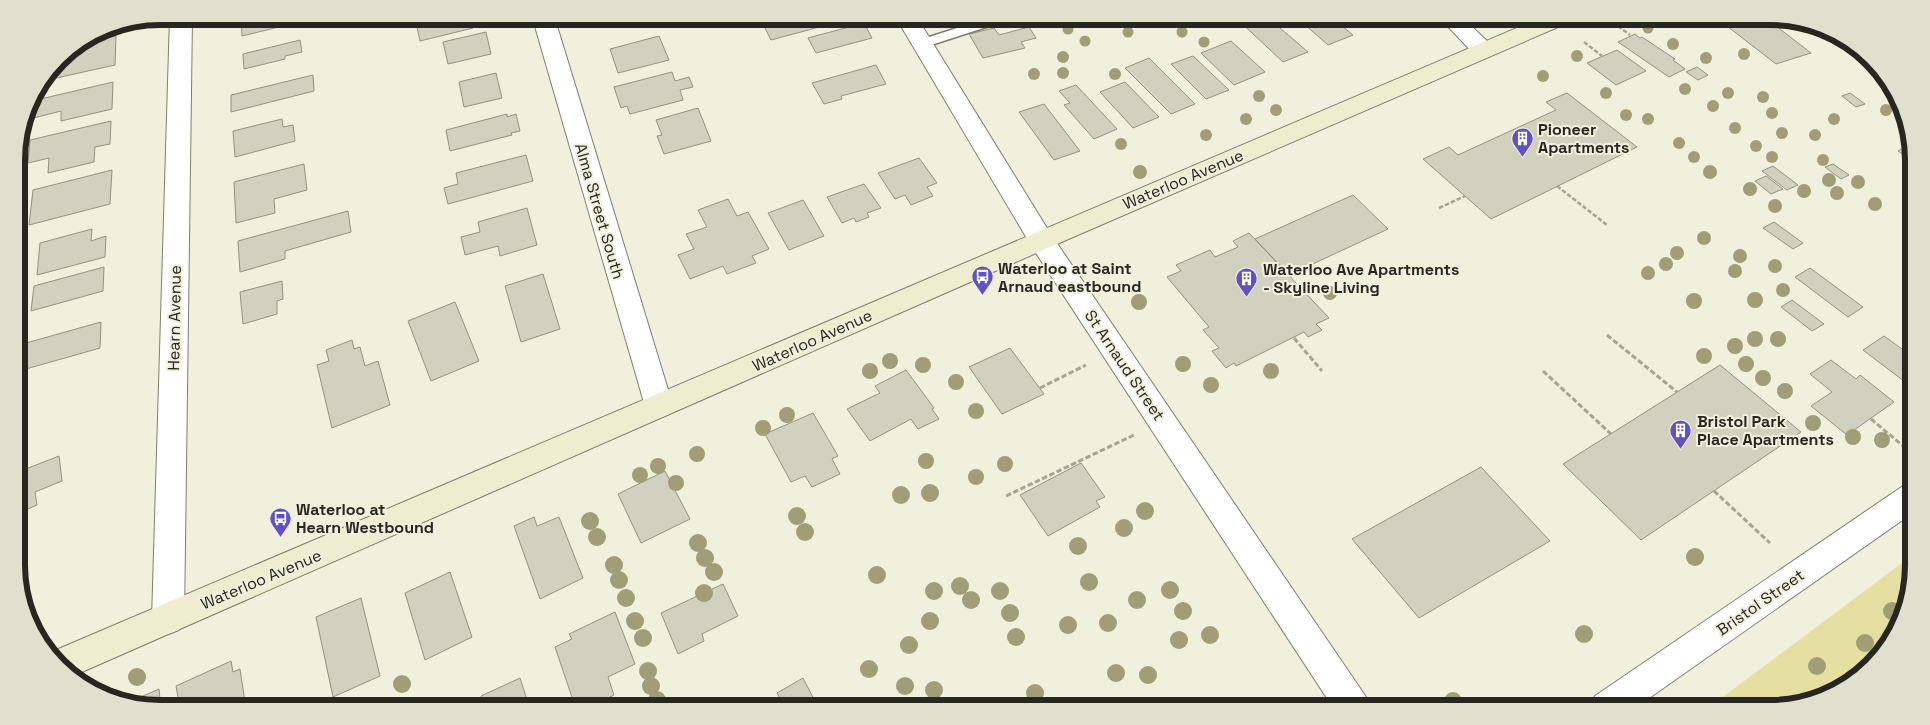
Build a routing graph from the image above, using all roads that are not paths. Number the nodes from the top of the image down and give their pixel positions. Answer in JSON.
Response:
{"nodes":[{"id":1,"x":181,"y":25,"type":"edge"},
{"id":2,"x":546,"y":25,"type":"edge"},
{"id":3,"x":910,"y":25,"type":"edge"},
{"id":4,"x":979,"y":25,"type":"edge"},
{"id":5,"x":1457,"y":25,"type":"edge"},
{"id":6,"x":1543,"y":25,"type":"edge"},
{"id":7,"x":921,"y":44,"type":"junction"},
{"id":8,"x":1483,"y":50,"type":"junction"},
{"id":9,"x":1041,"y":240,"type":"junction"},
{"id":10,"x":659,"y":406,"type":"junction"},
{"id":11,"x":1905,"y":501,"type":"edge"},
{"id":12,"x":168,"y":619,"type":"junction"},
{"id":13,"x":67,"y":662,"type":"edge"},
{"id":14,"x":1349,"y":700,"type":"edge"},
{"id":15,"x":1619,"y":700,"type":"edge"}],
"edges":[{"from":1,"to":12,"type":"street","name":"Hearn Avenue"},
{"from":2,"to":10,"type":"street","name":"Alma Street South"},
{"from":3,"to":7,"type":"street","name":"St Arnaud Street"},
{"from":4,"to":7,"type":"lane"},
{"from":5,"to":8,"type":"street"},
{"from":6,"to":8,"type":"street","name":"Waterloo Avenue"},
{"from":7,"to":9,"type":"street","name":"St Arnaud Street"},
{"from":8,"to":9,"type":"street","name":"Waterloo Avenue"},
{"from":9,"to":10,"type":"street","name":"Waterloo Avenue"},
{"from":9,"to":14,"type":"street","name":"St Arnaud Street"},
{"from":10,"to":12,"type":"street","name":"Waterloo Avenue"},
{"from":11,"to":15,"type":"street","name":"Bristol Street"},
{"from":12,"to":13,"type":"street","name":"Waterloo Avenue"}]}
